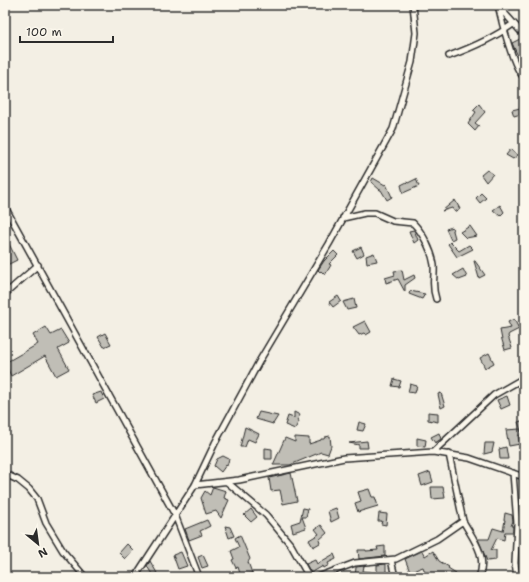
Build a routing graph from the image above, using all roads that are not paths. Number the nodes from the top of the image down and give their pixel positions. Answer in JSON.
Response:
{"nodes":[{"id":1,"x":413,"y":5,"type":"edge"},
{"id":2,"x":498,"y":5,"type":"edge"},
{"id":3,"x":513,"y":24,"type":"junction"},
{"id":4,"x":504,"y":31,"type":"junction"},
{"id":5,"x":523,"y":33,"type":"edge"},
{"id":6,"x":449,"y":56,"type":"dead end"},
{"id":7,"x":524,"y":77,"type":"edge"},
{"id":8,"x":5,"y":207,"type":"edge"},
{"id":9,"x":344,"y":218,"type":"junction"},
{"id":10,"x":38,"y":265,"type":"junction"},
{"id":11,"x":5,"y":294,"type":"edge"},
{"id":12,"x":436,"y":299,"type":"dead end"},
{"id":13,"x":524,"y":378,"type":"edge"},
{"id":14,"x":433,"y":452,"type":"junction"},
{"id":15,"x":449,"y":454,"type":"junction"},
{"id":16,"x":513,"y":473,"type":"junction"},
{"id":17,"x":5,"y":474,"type":"edge"},
{"id":18,"x":524,"y":478,"type":"edge"},
{"id":19,"x":227,"y":482,"type":"junction"},
{"id":20,"x":195,"y":485,"type":"junction"},
{"id":21,"x":174,"y":515,"type":"junction"},
{"id":22,"x":463,"y":521,"type":"junction"},
{"id":23,"x":391,"y":560,"type":"junction"},
{"id":24,"x":85,"y":577,"type":"edge"},
{"id":25,"x":135,"y":577,"type":"edge"},
{"id":26,"x":199,"y":577,"type":"edge"},
{"id":27,"x":309,"y":577,"type":"edge"},
{"id":28,"x":318,"y":577,"type":"edge"},
{"id":29,"x":395,"y":577,"type":"edge"},
{"id":30,"x":479,"y":577,"type":"edge"},
{"id":31,"x":517,"y":577,"type":"edge"}],
"edges":[{"from":1,"to":9,"type":"street"},
{"from":2,"to":3,"type":"street"},
{"from":2,"to":4,"type":"street"},
{"from":3,"to":4,"type":"street"},
{"from":3,"to":5,"type":"street"},
{"from":4,"to":6,"type":"street"},
{"from":4,"to":7,"type":"street"},
{"from":8,"to":10,"type":"street"},
{"from":9,"to":12,"type":"street"},
{"from":9,"to":20,"type":"street"},
{"from":10,"to":11,"type":"street"},
{"from":10,"to":21,"type":"street"},
{"from":13,"to":14,"type":"street"},
{"from":14,"to":15,"type":"street"},
{"from":14,"to":19,"type":"street"},
{"from":15,"to":16,"type":"street"},
{"from":15,"to":22,"type":"street"},
{"from":16,"to":18,"type":"street"},
{"from":16,"to":31,"type":"street"},
{"from":17,"to":24,"type":"street"},
{"from":19,"to":20,"type":"street"},
{"from":19,"to":27,"type":"street"},
{"from":20,"to":21,"type":"street"},
{"from":21,"to":25,"type":"street"},
{"from":21,"to":26,"type":"street"},
{"from":22,"to":23,"type":"street"},
{"from":22,"to":30,"type":"street"},
{"from":23,"to":28,"type":"street"},
{"from":23,"to":29,"type":"street"}]}
